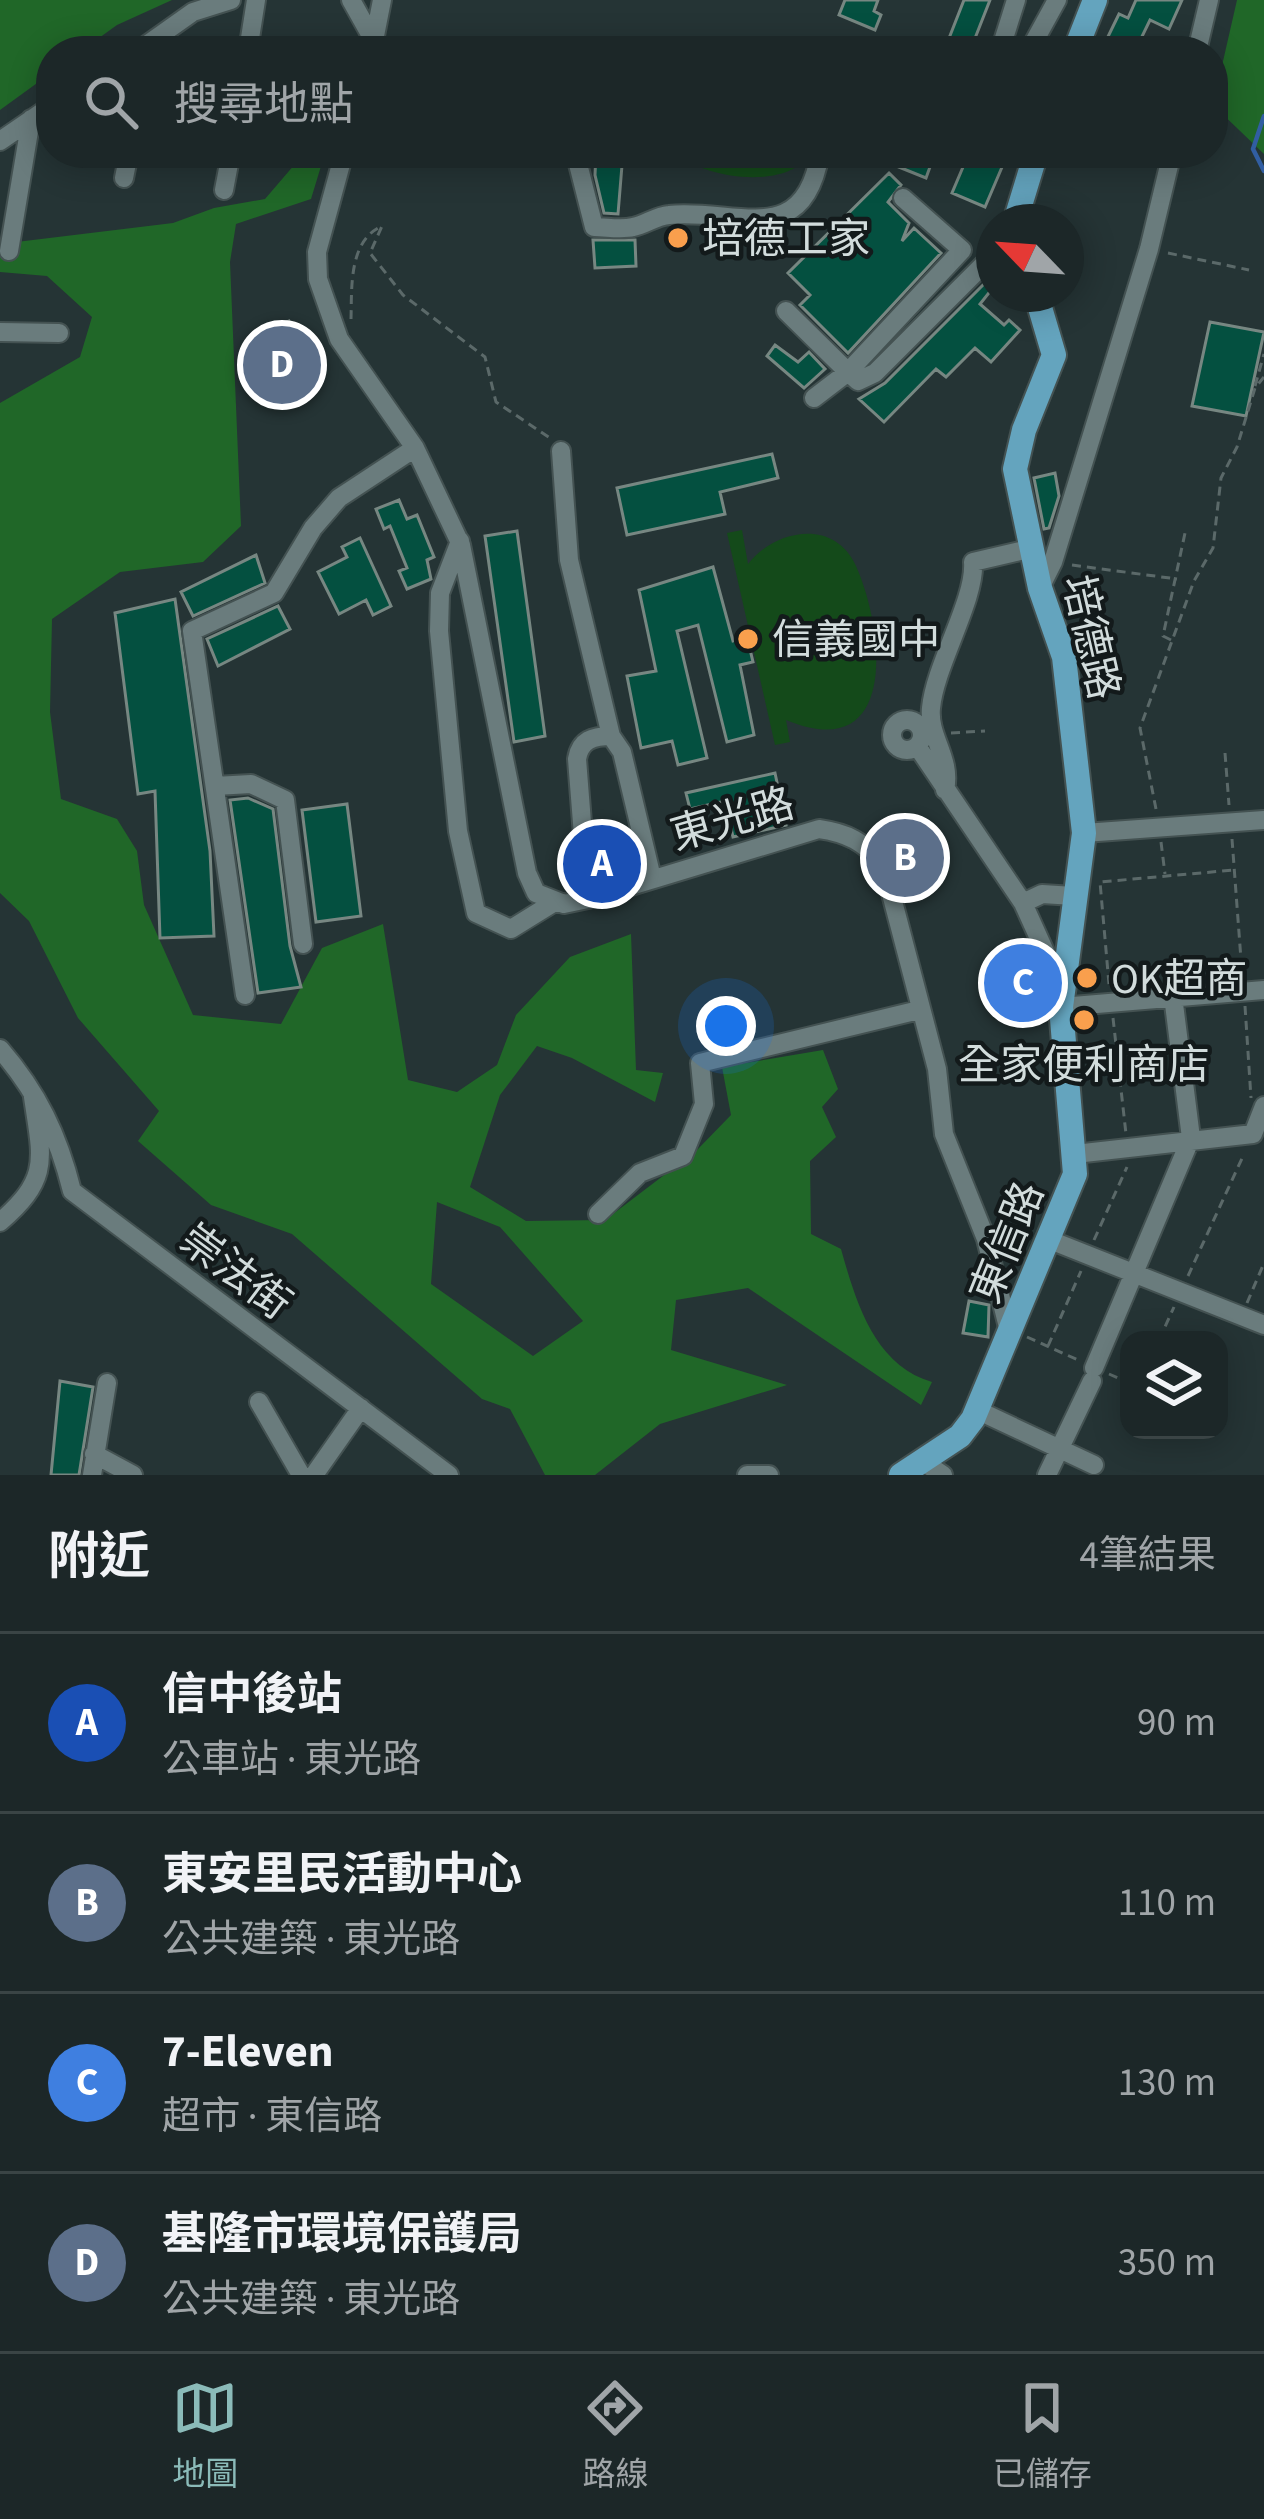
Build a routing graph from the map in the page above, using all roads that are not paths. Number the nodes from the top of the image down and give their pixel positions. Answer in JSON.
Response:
{"nodes":[{"id":1,"x":231,"y":0,"type":"edge"},
{"id":2,"x":256,"y":0,"type":"edge"},
{"id":3,"x":351,"y":0,"type":"edge"},
{"id":4,"x":382,"y":0,"type":"edge"},
{"id":5,"x":1016,"y":0,"type":"edge"},
{"id":6,"x":1058,"y":0,"type":"edge"},
{"id":7,"x":1094,"y":0,"type":"edge"},
{"id":8,"x":1209,"y":0,"type":"edge"},
{"id":9,"x":161,"y":36,"type":"edge"},
{"id":10,"x":250,"y":36,"type":"edge"},
{"id":11,"x":369,"y":36,"type":"edge"},
{"id":12,"x":376,"y":36,"type":"edge"},
{"id":13,"x":1005,"y":36,"type":"edge"},
{"id":14,"x":1038,"y":36,"type":"edge"},
{"id":15,"x":1081,"y":36,"type":"edge"},
{"id":16,"x":1201,"y":36,"type":"edge"},
{"id":17,"x":36,"y":116,"type":"edge"},
{"id":18,"x":31,"y":119,"type":"junction"},
{"id":19,"x":0,"y":141,"type":"edge"},
{"id":20,"x":126,"y":168,"type":"edge"},
{"id":21,"x":228,"y":168,"type":"edge"},
{"id":22,"x":340,"y":168,"type":"edge"},
{"id":23,"x":579,"y":168,"type":"edge"},
{"id":24,"x":817,"y":168,"type":"edge"},
{"id":25,"x":1031,"y":168,"type":"edge"},
{"id":26,"x":1168,"y":168,"type":"edge"},
{"id":27,"x":124,"y":178,"type":"dead end"},
{"id":28,"x":224,"y":190,"type":"dead end"},
{"id":29,"x":903,"y":198,"type":"dead end"},
{"id":30,"x":1020,"y":204,"type":"edge"},
{"id":31,"x":9,"y":251,"type":"dead end"},
{"id":32,"x":976,"y":272,"type":"edge"},
{"id":33,"x":786,"y":311,"type":"dead end"},
{"id":34,"x":1041,"y":312,"type":"edge"},
{"id":35,"x":0,"y":332,"type":"edge"},
{"id":36,"x":59,"y":333,"type":"dead end"},
{"id":37,"x":848,"y":372,"type":"junction"},
{"id":38,"x":814,"y":398,"type":"dead end"},
{"id":39,"x":415,"y":448,"type":"junction"},
{"id":40,"x":561,"y":451,"type":"road end"},
{"id":41,"x":460,"y":541,"type":"junction"},
{"id":42,"x":1043,"y":555,"type":"junction"},
{"id":43,"x":611,"y":736,"type":"junction"},
{"id":44,"x":869,"y":743,"type":"dead end"},
{"id":45,"x":215,"y":786,"type":"junction"},
{"id":46,"x":945,"y":791,"type":"junction"},
{"id":47,"x":1264,"y":820,"type":"edge"},
{"id":48,"x":1084,"y":833,"type":"junction"},
{"id":49,"x":652,"y":878,"type":"junction"},
{"id":50,"x":1074,"y":896,"type":"junction"},
{"id":51,"x":588,"y":899,"type":"junction"},
{"id":52,"x":553,"y":902,"type":"junction"},
{"id":53,"x":1023,"y":903,"type":"junction"},
{"id":54,"x":302,"y":944,"type":"dead end"},
{"id":55,"x":1254,"y":990,"type":"edge"},
{"id":56,"x":245,"y":995,"type":"dead end"},
{"id":57,"x":1173,"y":996,"type":"junction"},
{"id":58,"x":1061,"y":1007,"type":"junction"},
{"id":59,"x":919,"y":1010,"type":"junction"},
{"id":60,"x":0,"y":1049,"type":"edge"},
{"id":61,"x":31,"y":1087,"type":"junction"},
{"id":62,"x":1264,"y":1106,"type":"edge"},
{"id":63,"x":1191,"y":1138,"type":"junction"},
{"id":64,"x":1075,"y":1154,"type":"junction"},
{"id":65,"x":598,"y":1214,"type":"dead end"},
{"id":66,"x":0,"y":1222,"type":"edge"},
{"id":67,"x":1049,"y":1240,"type":"junction"},
{"id":68,"x":1135,"y":1272,"type":"junction"},
{"id":69,"x":1264,"y":1325,"type":"edge"},
{"id":70,"x":1011,"y":1336,"type":"junction"},
{"id":71,"x":107,"y":1383,"type":"dead end"},
{"id":72,"x":260,"y":1402,"type":"dead end"},
{"id":73,"x":362,"y":1408,"type":"junction"},
{"id":74,"x":977,"y":1410,"type":"junction"},
{"id":75,"x":1060,"y":1448,"type":"junction"},
{"id":76,"x":94,"y":1454,"type":"junction"},
{"id":77,"x":1094,"y":1465,"type":"dead end"},
{"id":78,"x":934,"y":1469,"type":"edge"},
{"id":79,"x":92,"y":1475,"type":"edge"},
{"id":80,"x":133,"y":1475,"type":"edge"},
{"id":81,"x":301,"y":1475,"type":"edge"},
{"id":82,"x":314,"y":1475,"type":"edge"},
{"id":83,"x":449,"y":1475,"type":"edge"},
{"id":84,"x":747,"y":1475,"type":"edge"},
{"id":85,"x":769,"y":1475,"type":"edge"},
{"id":86,"x":901,"y":1475,"type":"edge"},
{"id":87,"x":1047,"y":1475,"type":"edge"}],
"edges":[{"from":1,"to":9,"type":"street"},
{"from":2,"to":10,"type":"street"},
{"from":3,"to":11,"type":"street"},
{"from":4,"to":12,"type":"street"},
{"from":5,"to":13,"type":"street"},
{"from":6,"to":14,"type":"street"},
{"from":7,"to":15,"type":"main road"},
{"from":8,"to":16,"type":"street"},
{"from":17,"to":18,"type":"street"},
{"from":18,"to":19,"type":"street"},
{"from":18,"to":31,"type":"street"},
{"from":20,"to":27,"type":"street"},
{"from":21,"to":28,"type":"street"},
{"from":22,"to":39,"type":"street"},
{"from":23,"to":24,"type":"street"},
{"from":25,"to":30,"type":"main road"},
{"from":26,"to":42,"type":"street"},
{"from":29,"to":37,"type":"street"},
{"from":32,"to":37,"type":"street"},
{"from":33,"to":37,"type":"street"},
{"from":34,"to":42,"type":"main road","name":"培德路"},
{"from":35,"to":36,"type":"street"},
{"from":37,"to":38,"type":"street"},
{"from":39,"to":41,"type":"street"},
{"from":39,"to":45,"type":"street"},
{"from":40,"to":43,"type":"street"},
{"from":41,"to":52,"type":"street"},
{"from":41,"to":52,"type":"street","name":"東光路"},
{"from":42,"to":46,"type":"street"},
{"from":42,"to":48,"type":"main road","name":"培德路"},
{"from":43,"to":49,"type":"street"},
{"from":43,"to":51,"type":"street"},
{"from":44,"to":46,"type":"street","name":"東信路"},
{"from":45,"to":54,"type":"street"},
{"from":45,"to":56,"type":"street"},
{"from":46,"to":53,"type":"street","name":"東信路"},
{"from":47,"to":48,"type":"street"},
{"from":48,"to":50,"type":"main road","name":"培德路"},
{"from":49,"to":51,"type":"street","name":"東光路"},
{"from":49,"to":59,"type":"street","name":"東光路"},
{"from":50,"to":53,"type":"street"},
{"from":50,"to":58,"type":"main road","name":"培德路"},
{"from":51,"to":52,"type":"street","name":"東光路"},
{"from":53,"to":58,"type":"street","name":"東信路"},
{"from":55,"to":57,"type":"street"},
{"from":57,"to":58,"type":"street"},
{"from":57,"to":63,"type":"street"},
{"from":58,"to":64,"type":"main road","name":"東信路"},
{"from":59,"to":65,"type":"street"},
{"from":59,"to":70,"type":"street","name":"東光路"},
{"from":60,"to":61,"type":"street","name":"崇法街"},
{"from":61,"to":66,"type":"street"},
{"from":61,"to":73,"type":"street","name":"崇法街"},
{"from":62,"to":63,"type":"street"},
{"from":63,"to":64,"type":"street"},
{"from":63,"to":68,"type":"street"},
{"from":64,"to":67,"type":"main road","name":"東信路"},
{"from":67,"to":68,"type":"street"},
{"from":67,"to":70,"type":"main road","name":"東信路"},
{"from":68,"to":69,"type":"street"},
{"from":68,"to":75,"type":"street"},
{"from":70,"to":74,"type":"main road","name":"東信路"},
{"from":71,"to":76,"type":"street"},
{"from":72,"to":81,"type":"street"},
{"from":73,"to":82,"type":"street"},
{"from":73,"to":83,"type":"street","name":"崇法街"},
{"from":74,"to":75,"type":"street"},
{"from":74,"to":78,"type":"main road","name":"東信路"},
{"from":75,"to":77,"type":"street"},
{"from":75,"to":87,"type":"street"},
{"from":76,"to":79,"type":"street"},
{"from":76,"to":80,"type":"street"},
{"from":78,"to":86,"type":"main road","name":"東信路"},
{"from":84,"to":85,"type":"street"}]}
